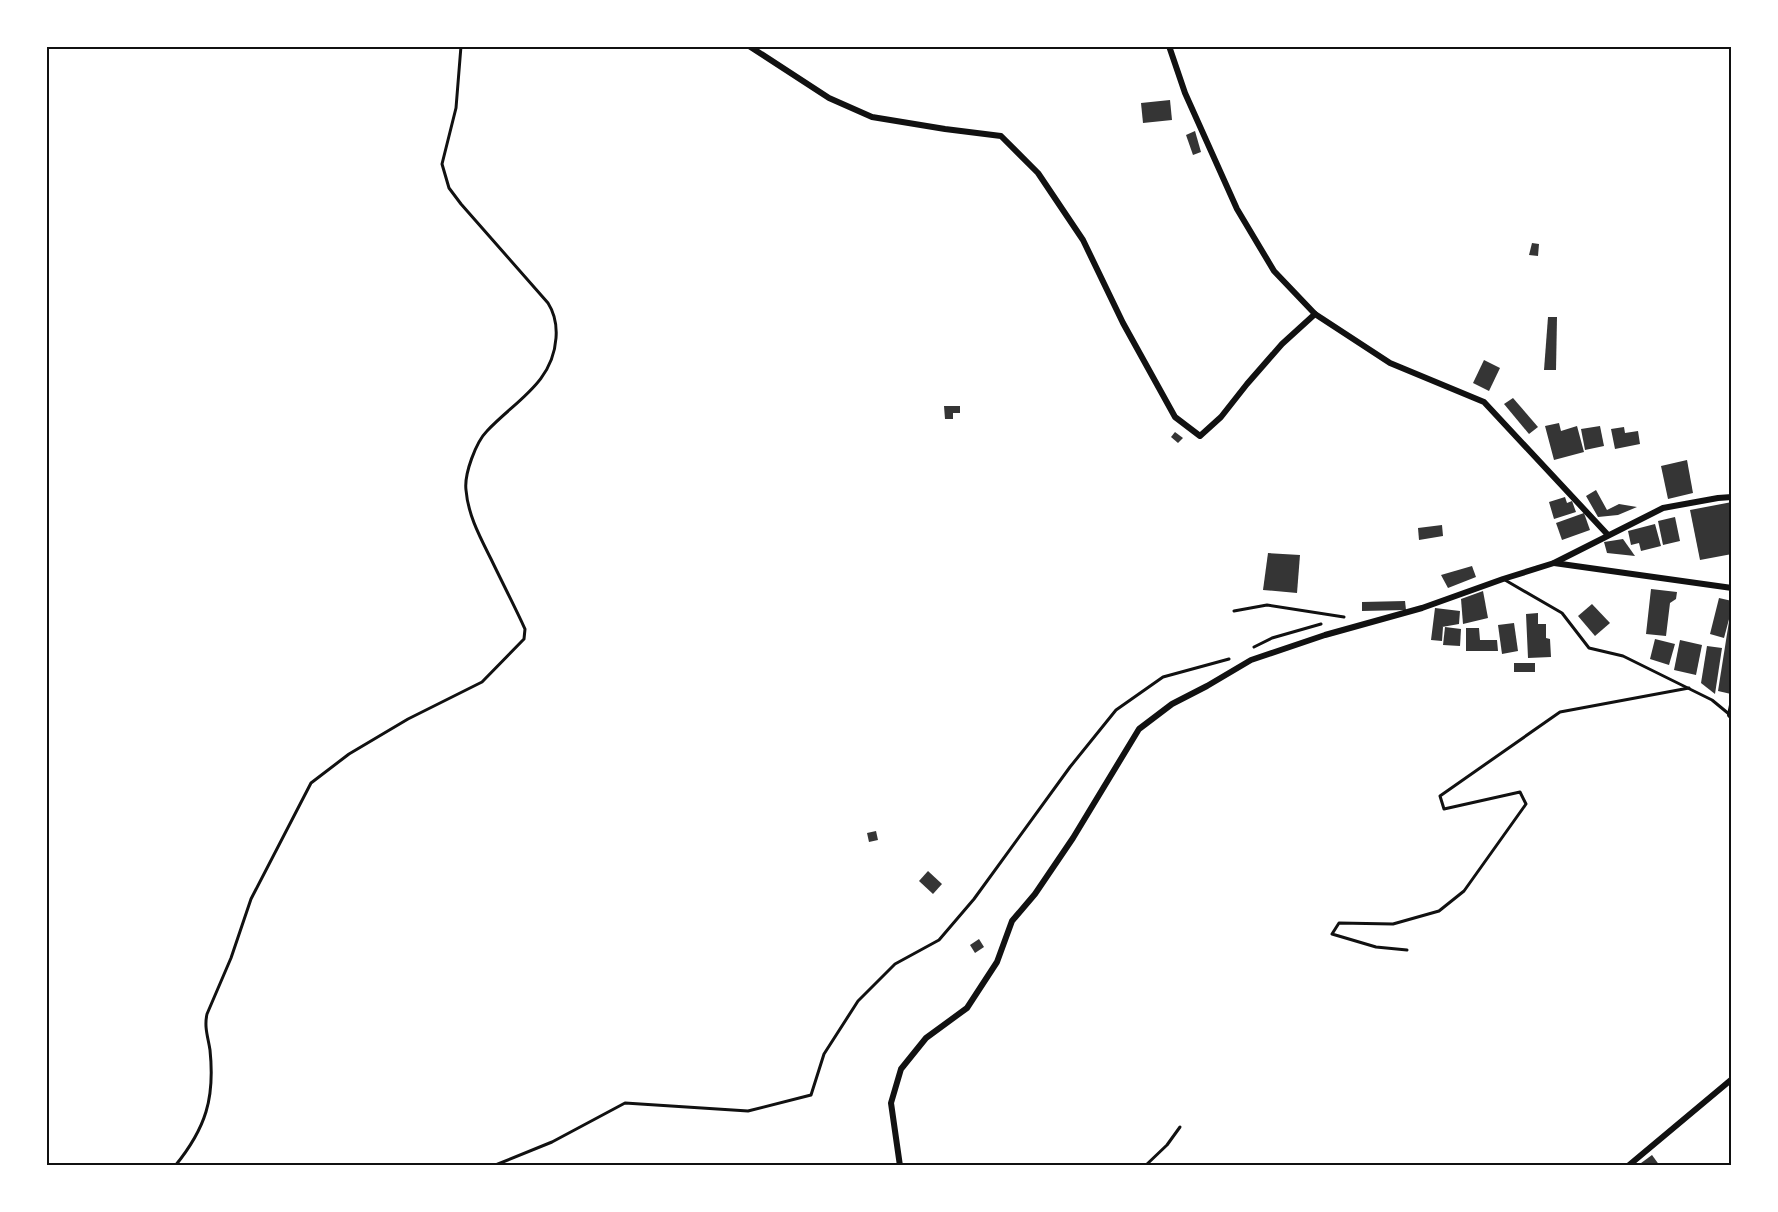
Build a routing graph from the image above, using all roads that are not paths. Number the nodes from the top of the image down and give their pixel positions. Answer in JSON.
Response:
{"nodes":[{"id":1,"x":462,"y":46,"type":"edge"},
{"id":2,"x":749,"y":46,"type":"edge"},
{"id":3,"x":1169,"y":46,"type":"edge"},
{"id":4,"x":1315,"y":314,"type":"junction"},
{"id":5,"x":1731,"y":497,"type":"edge"},
{"id":6,"x":1608,"y":535,"type":"junction"},
{"id":7,"x":1554,"y":563,"type":"junction"},
{"id":8,"x":1503,"y":579,"type":"junction"},
{"id":9,"x":1731,"y":588,"type":"edge"},
{"id":10,"x":1234,"y":611,"type":"dead end"},
{"id":11,"x":1344,"y":617,"type":"dead end"},
{"id":12,"x":1689,"y":688,"type":"junction"},
{"id":13,"x":1731,"y":705,"type":"edge"},
{"id":14,"x":1731,"y":716,"type":"edge"},
{"id":15,"x":1407,"y":950,"type":"dead end"},
{"id":16,"x":1731,"y":1079,"type":"edge"},
{"id":17,"x":175,"y":1166,"type":"edge"},
{"id":18,"x":900,"y":1166,"type":"edge"},
{"id":19,"x":1628,"y":1166,"type":"edge"}],
"edges":[{"from":1,"to":17,"type":"lane"},
{"from":2,"to":4,"type":"street"},
{"from":3,"to":4,"type":"street"},
{"from":4,"to":6,"type":"street"},
{"from":5,"to":6,"type":"street"},
{"from":6,"to":7,"type":"street"},
{"from":7,"to":8,"type":"street"},
{"from":7,"to":9,"type":"street"},
{"from":8,"to":12,"type":"lane"},
{"from":8,"to":18,"type":"street"},
{"from":10,"to":11,"type":"lane"},
{"from":12,"to":14,"type":"lane"},
{"from":12,"to":15,"type":"lane"},
{"from":13,"to":14,"type":"street"},
{"from":16,"to":19,"type":"street"}]}
